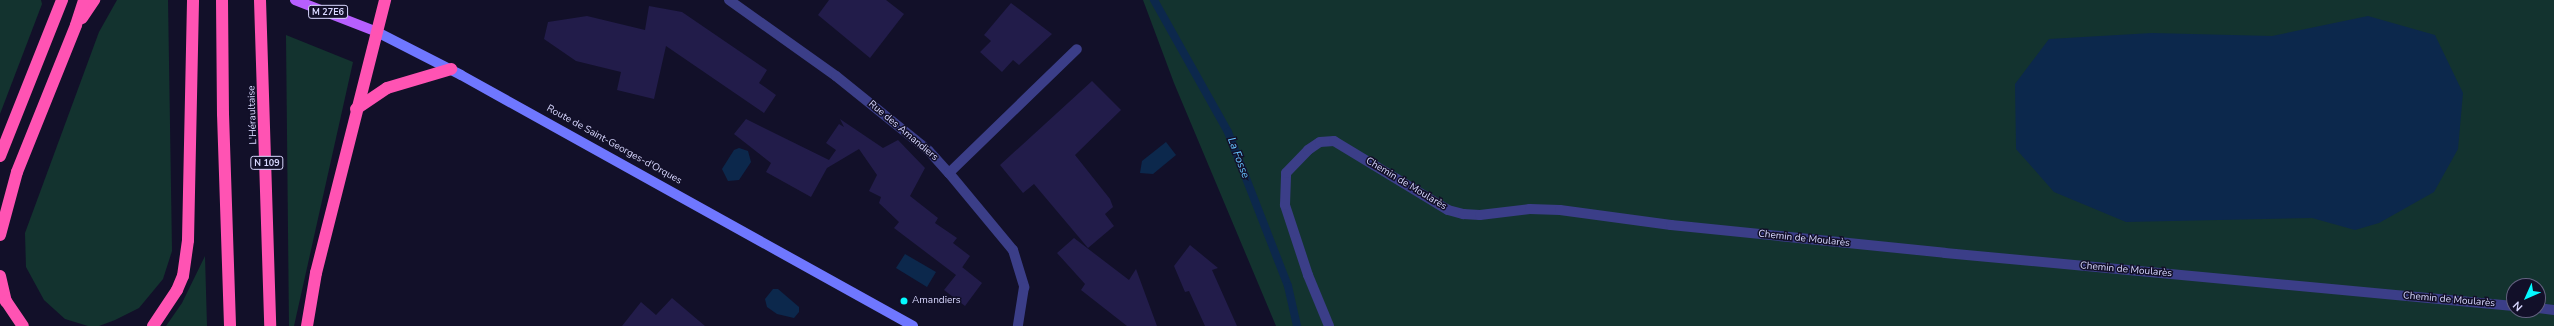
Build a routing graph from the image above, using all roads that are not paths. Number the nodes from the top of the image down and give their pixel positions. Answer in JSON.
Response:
{"nodes":[{"id":1,"x":62,"y":0,"type":"edge"},
{"id":2,"x":84,"y":0,"type":"edge"},
{"id":3,"x":94,"y":0,"type":"edge"},
{"id":4,"x":193,"y":0,"type":"edge"},
{"id":5,"x":222,"y":0,"type":"edge"},
{"id":6,"x":260,"y":0,"type":"edge"},
{"id":7,"x":295,"y":0,"type":"edge"},
{"id":8,"x":385,"y":0,"type":"edge"},
{"id":9,"x":729,"y":0,"type":"edge"},
{"id":10,"x":76,"y":26,"type":"junction"},
{"id":11,"x":377,"y":32,"type":"junction"},
{"id":12,"x":1077,"y":49,"type":"dead end"},
{"id":13,"x":450,"y":69,"type":"junction"},
{"id":14,"x":356,"y":109,"type":"junction"},
{"id":15,"x":0,"y":156,"type":"edge"},
{"id":16,"x":949,"y":173,"type":"junction"},
{"id":17,"x":0,"y":235,"type":"edge"},
{"id":18,"x":0,"y":276,"type":"edge"},
{"id":19,"x":2506,"y":305,"type":"edge"},
{"id":20,"x":23,"y":326,"type":"edge"},
{"id":21,"x":153,"y":326,"type":"edge"},
{"id":22,"x":230,"y":326,"type":"edge"},
{"id":23,"x":270,"y":326,"type":"edge"},
{"id":24,"x":307,"y":326,"type":"edge"},
{"id":25,"x":914,"y":326,"type":"edge"},
{"id":26,"x":1018,"y":326,"type":"edge"},
{"id":27,"x":1329,"y":326,"type":"edge"}],
"edges":[{"from":1,"to":15,"type":"highway"},
{"from":2,"to":10,"type":"highway"},
{"from":3,"to":10,"type":"highway"},
{"from":4,"to":21,"type":"highway"},
{"from":5,"to":22,"type":"highway"},
{"from":6,"to":23,"type":"highway","name":"L'Héraultaise","number":"N 109"},
{"from":7,"to":11,"type":"main road","name":"Route de Saint-Georges-d'Orques","number":"M 27E6"},
{"from":8,"to":11,"type":"highway"},
{"from":9,"to":16,"type":"street","name":"Rue des Amandiers"},
{"from":10,"to":17,"type":"highway"},
{"from":11,"to":13,"type":"street","name":"Route de Saint-Georges-d'Orques","number":"M 27E6"},
{"from":11,"to":14,"type":"highway"},
{"from":12,"to":16,"type":"street"},
{"from":13,"to":14,"type":"highway"},
{"from":13,"to":25,"type":"street","name":"Route de Saint-Georges-d'Orques","number":"M 27E6"},
{"from":14,"to":24,"type":"highway"},
{"from":16,"to":26,"type":"street","name":"Rue des Amandiers"},
{"from":18,"to":20,"type":"highway"},
{"from":19,"to":27,"type":"street","name":"Chemin de Moularès"}]}
